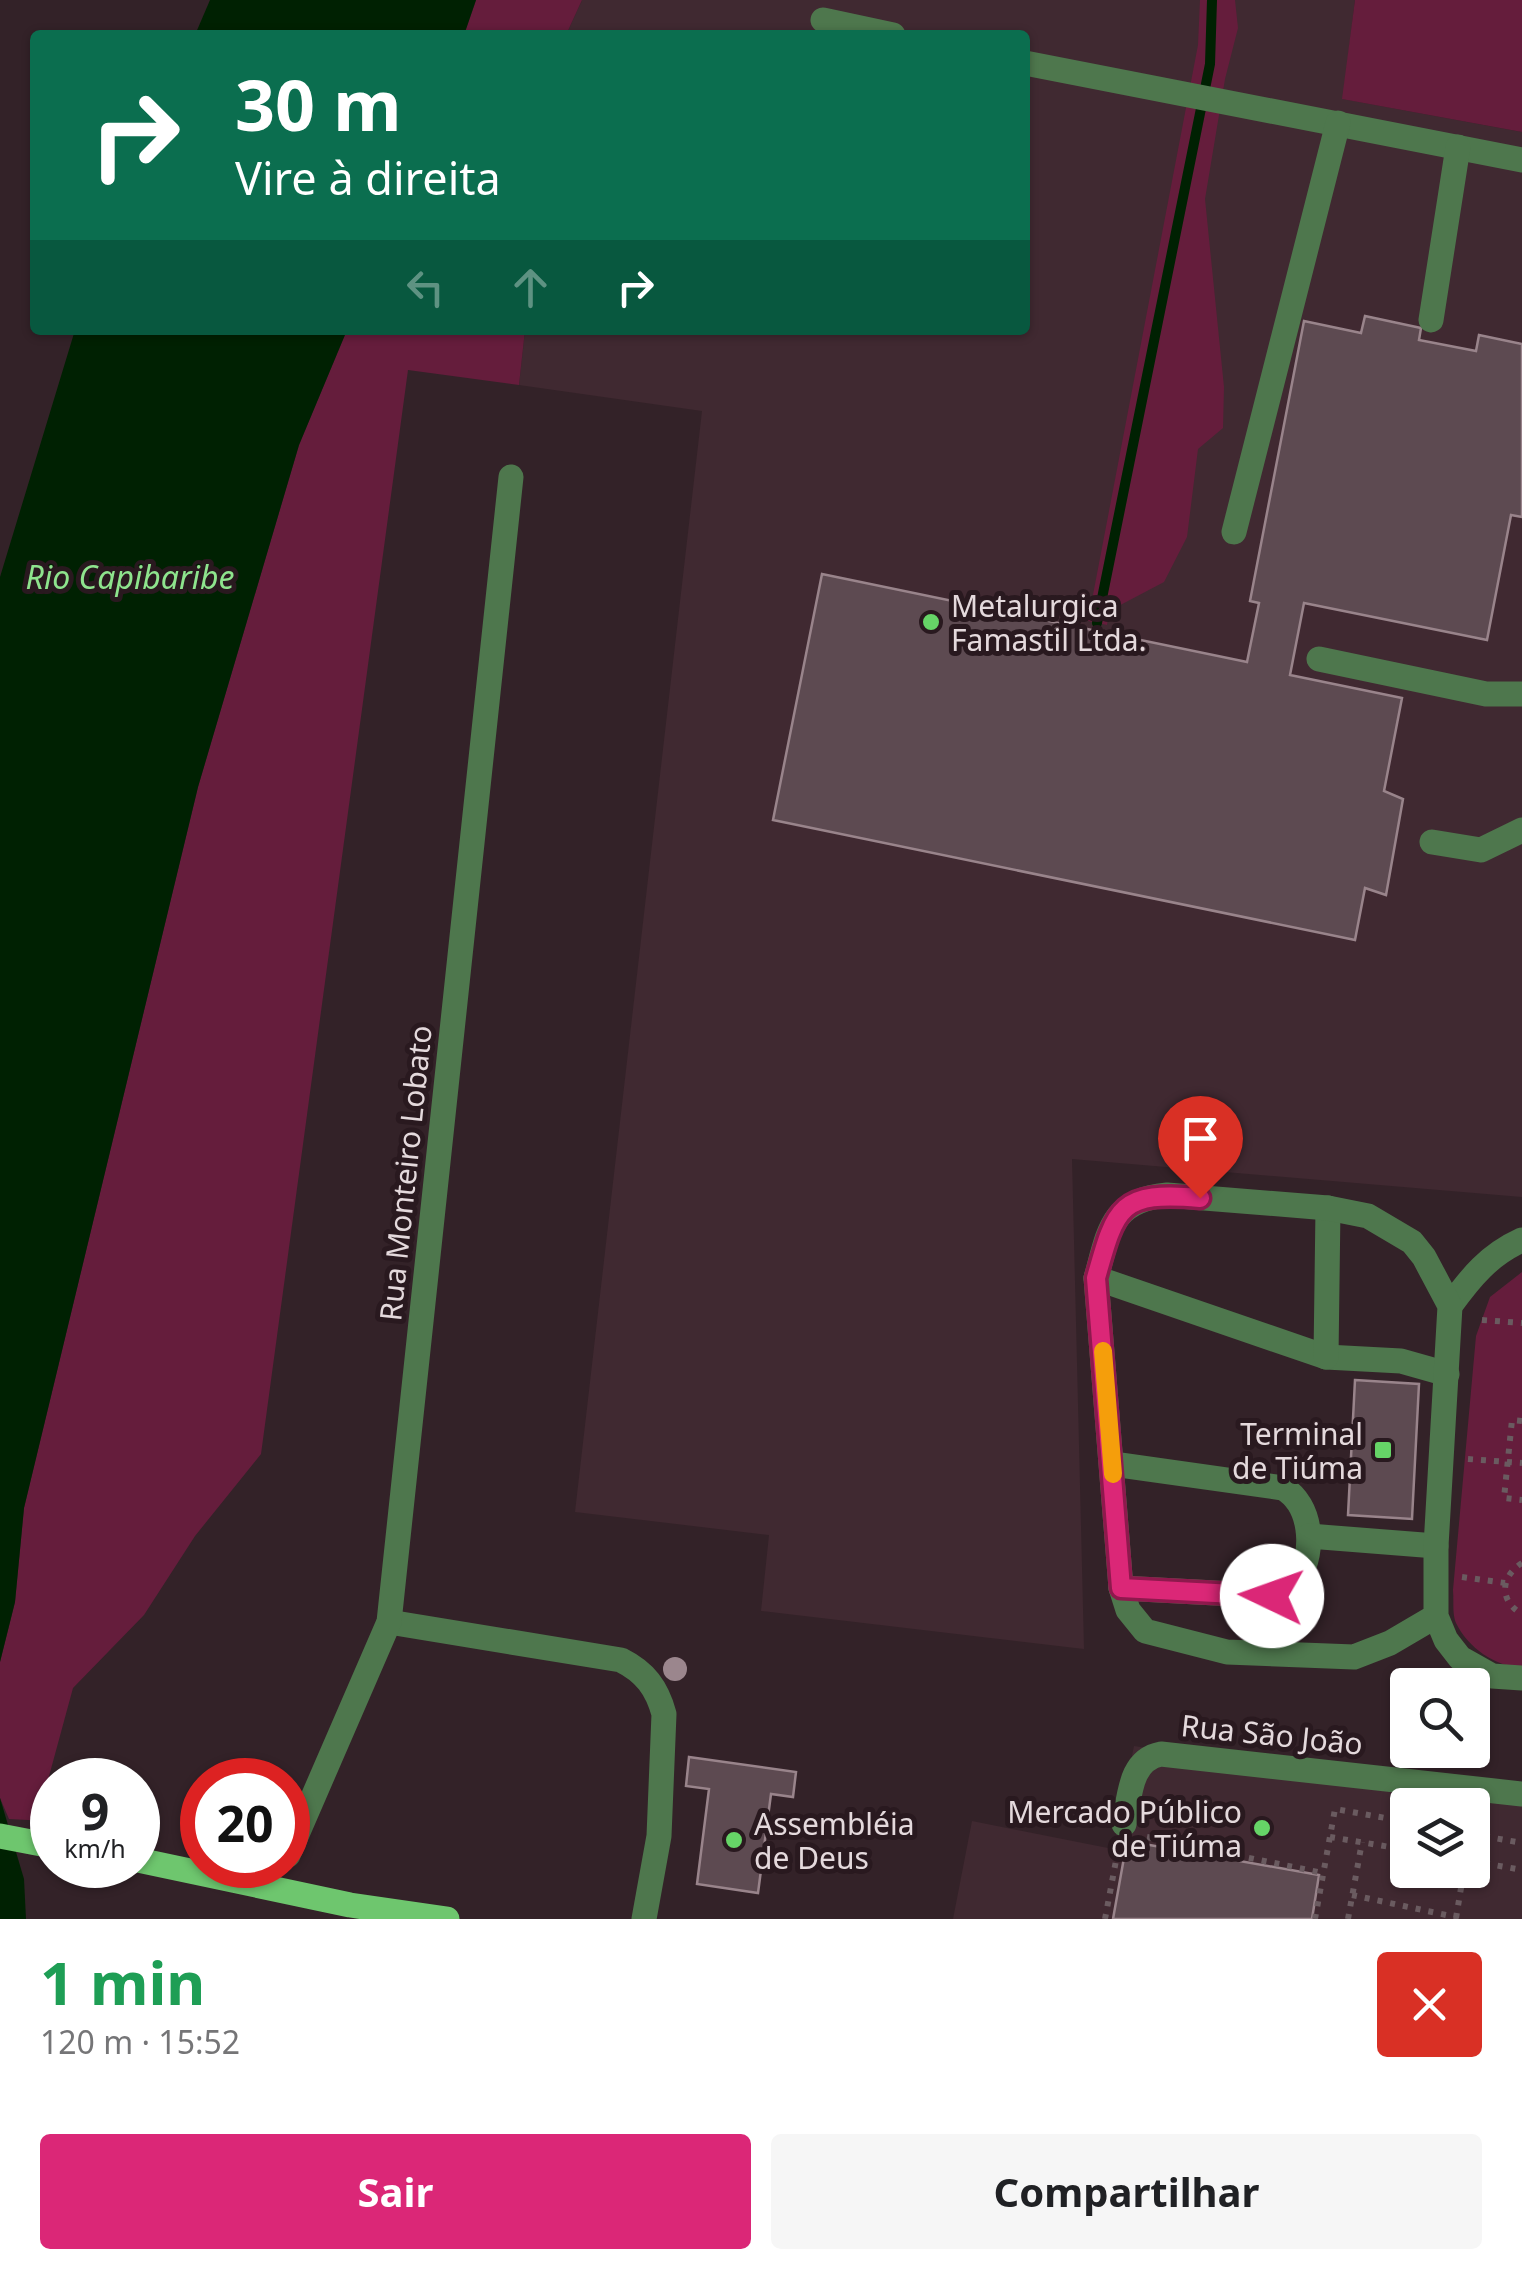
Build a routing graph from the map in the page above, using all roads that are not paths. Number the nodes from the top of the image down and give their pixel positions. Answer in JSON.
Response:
{"nodes":[{"id":1,"x":822,"y":20,"type":"dead end"},
{"id":2,"x":869,"y":30,"type":"edge"},
{"id":3,"x":1030,"y":64,"type":"edge"},
{"id":4,"x":1338,"y":123,"type":"junction"},
{"id":5,"x":1458,"y":147,"type":"junction"},
{"id":6,"x":1522,"y":160,"type":"edge"},
{"id":7,"x":1431,"y":320,"type":"dead end"},
{"id":8,"x":511,"y":477,"type":"dead end"},
{"id":9,"x":1234,"y":532,"type":"dead end"},
{"id":10,"x":1319,"y":659,"type":"dead end"},
{"id":11,"x":1522,"y":694,"type":"edge"},
{"id":12,"x":1522,"y":830,"type":"edge"},
{"id":13,"x":1432,"y":842,"type":"dead end"},
{"id":14,"x":1328,"y":1208,"type":"junction"},
{"id":15,"x":1522,"y":1240,"type":"edge"},
{"id":16,"x":1096,"y":1278,"type":"junction"},
{"id":17,"x":1450,"y":1306,"type":"junction"},
{"id":18,"x":1326,"y":1357,"type":"junction"},
{"id":19,"x":1447,"y":1374,"type":"junction"},
{"id":20,"x":1113,"y":1464,"type":"junction"},
{"id":21,"x":1309,"y":1536,"type":"junction"},
{"id":22,"x":1436,"y":1546,"type":"junction"},
{"id":23,"x":1121,"y":1588,"type":"junction"},
{"id":24,"x":1436,"y":1616,"type":"junction"},
{"id":25,"x":389,"y":1622,"type":"junction"},
{"id":26,"x":1522,"y":1678,"type":"edge"},
{"id":27,"x":1522,"y":1794,"type":"edge"},
{"id":28,"x":310,"y":1805,"type":"edge"},
{"id":29,"x":1123,"y":1828,"type":"road end"},
{"id":30,"x":0,"y":1836,"type":"edge"},
{"id":31,"x":30,"y":1842,"type":"edge"},
{"id":32,"x":301,"y":1888,"type":"edge"},
{"id":33,"x":350,"y":1912,"type":"edge"},
{"id":34,"x":447,"y":1919,"type":"edge"},
{"id":35,"x":644,"y":1919,"type":"edge"}],
"edges":[{"from":1,"to":2,"type":"street"},
{"from":3,"to":4,"type":"street"},
{"from":4,"to":5,"type":"street"},
{"from":4,"to":9,"type":"street"},
{"from":5,"to":6,"type":"street"},
{"from":5,"to":7,"type":"street"},
{"from":8,"to":25,"type":"street","name":"Rua Monteiro Lobato"},
{"from":10,"to":11,"type":"street"},
{"from":12,"to":13,"type":"street"},
{"from":14,"to":16,"type":"street"},
{"from":14,"to":17,"type":"street"},
{"from":14,"to":18,"type":"street"},
{"from":15,"to":17,"type":"street"},
{"from":16,"to":18,"type":"street"},
{"from":16,"to":20,"type":"street"},
{"from":17,"to":19,"type":"street"},
{"from":18,"to":19,"type":"street"},
{"from":19,"to":22,"type":"street"},
{"from":20,"to":21,"type":"street"},
{"from":20,"to":23,"type":"street"},
{"from":21,"to":22,"type":"street"},
{"from":21,"to":23,"type":"street"},
{"from":22,"to":24,"type":"street"},
{"from":23,"to":24,"type":"street"},
{"from":24,"to":26,"type":"street"},
{"from":25,"to":28,"type":"street","name":"Rua Monteiro Lobato"},
{"from":25,"to":35,"type":"street"},
{"from":27,"to":29,"type":"street","name":"Rua São João"},
{"from":30,"to":31,"type":"main road"},
{"from":32,"to":33,"type":"main road"},
{"from":33,"to":34,"type":"main road"}]}
